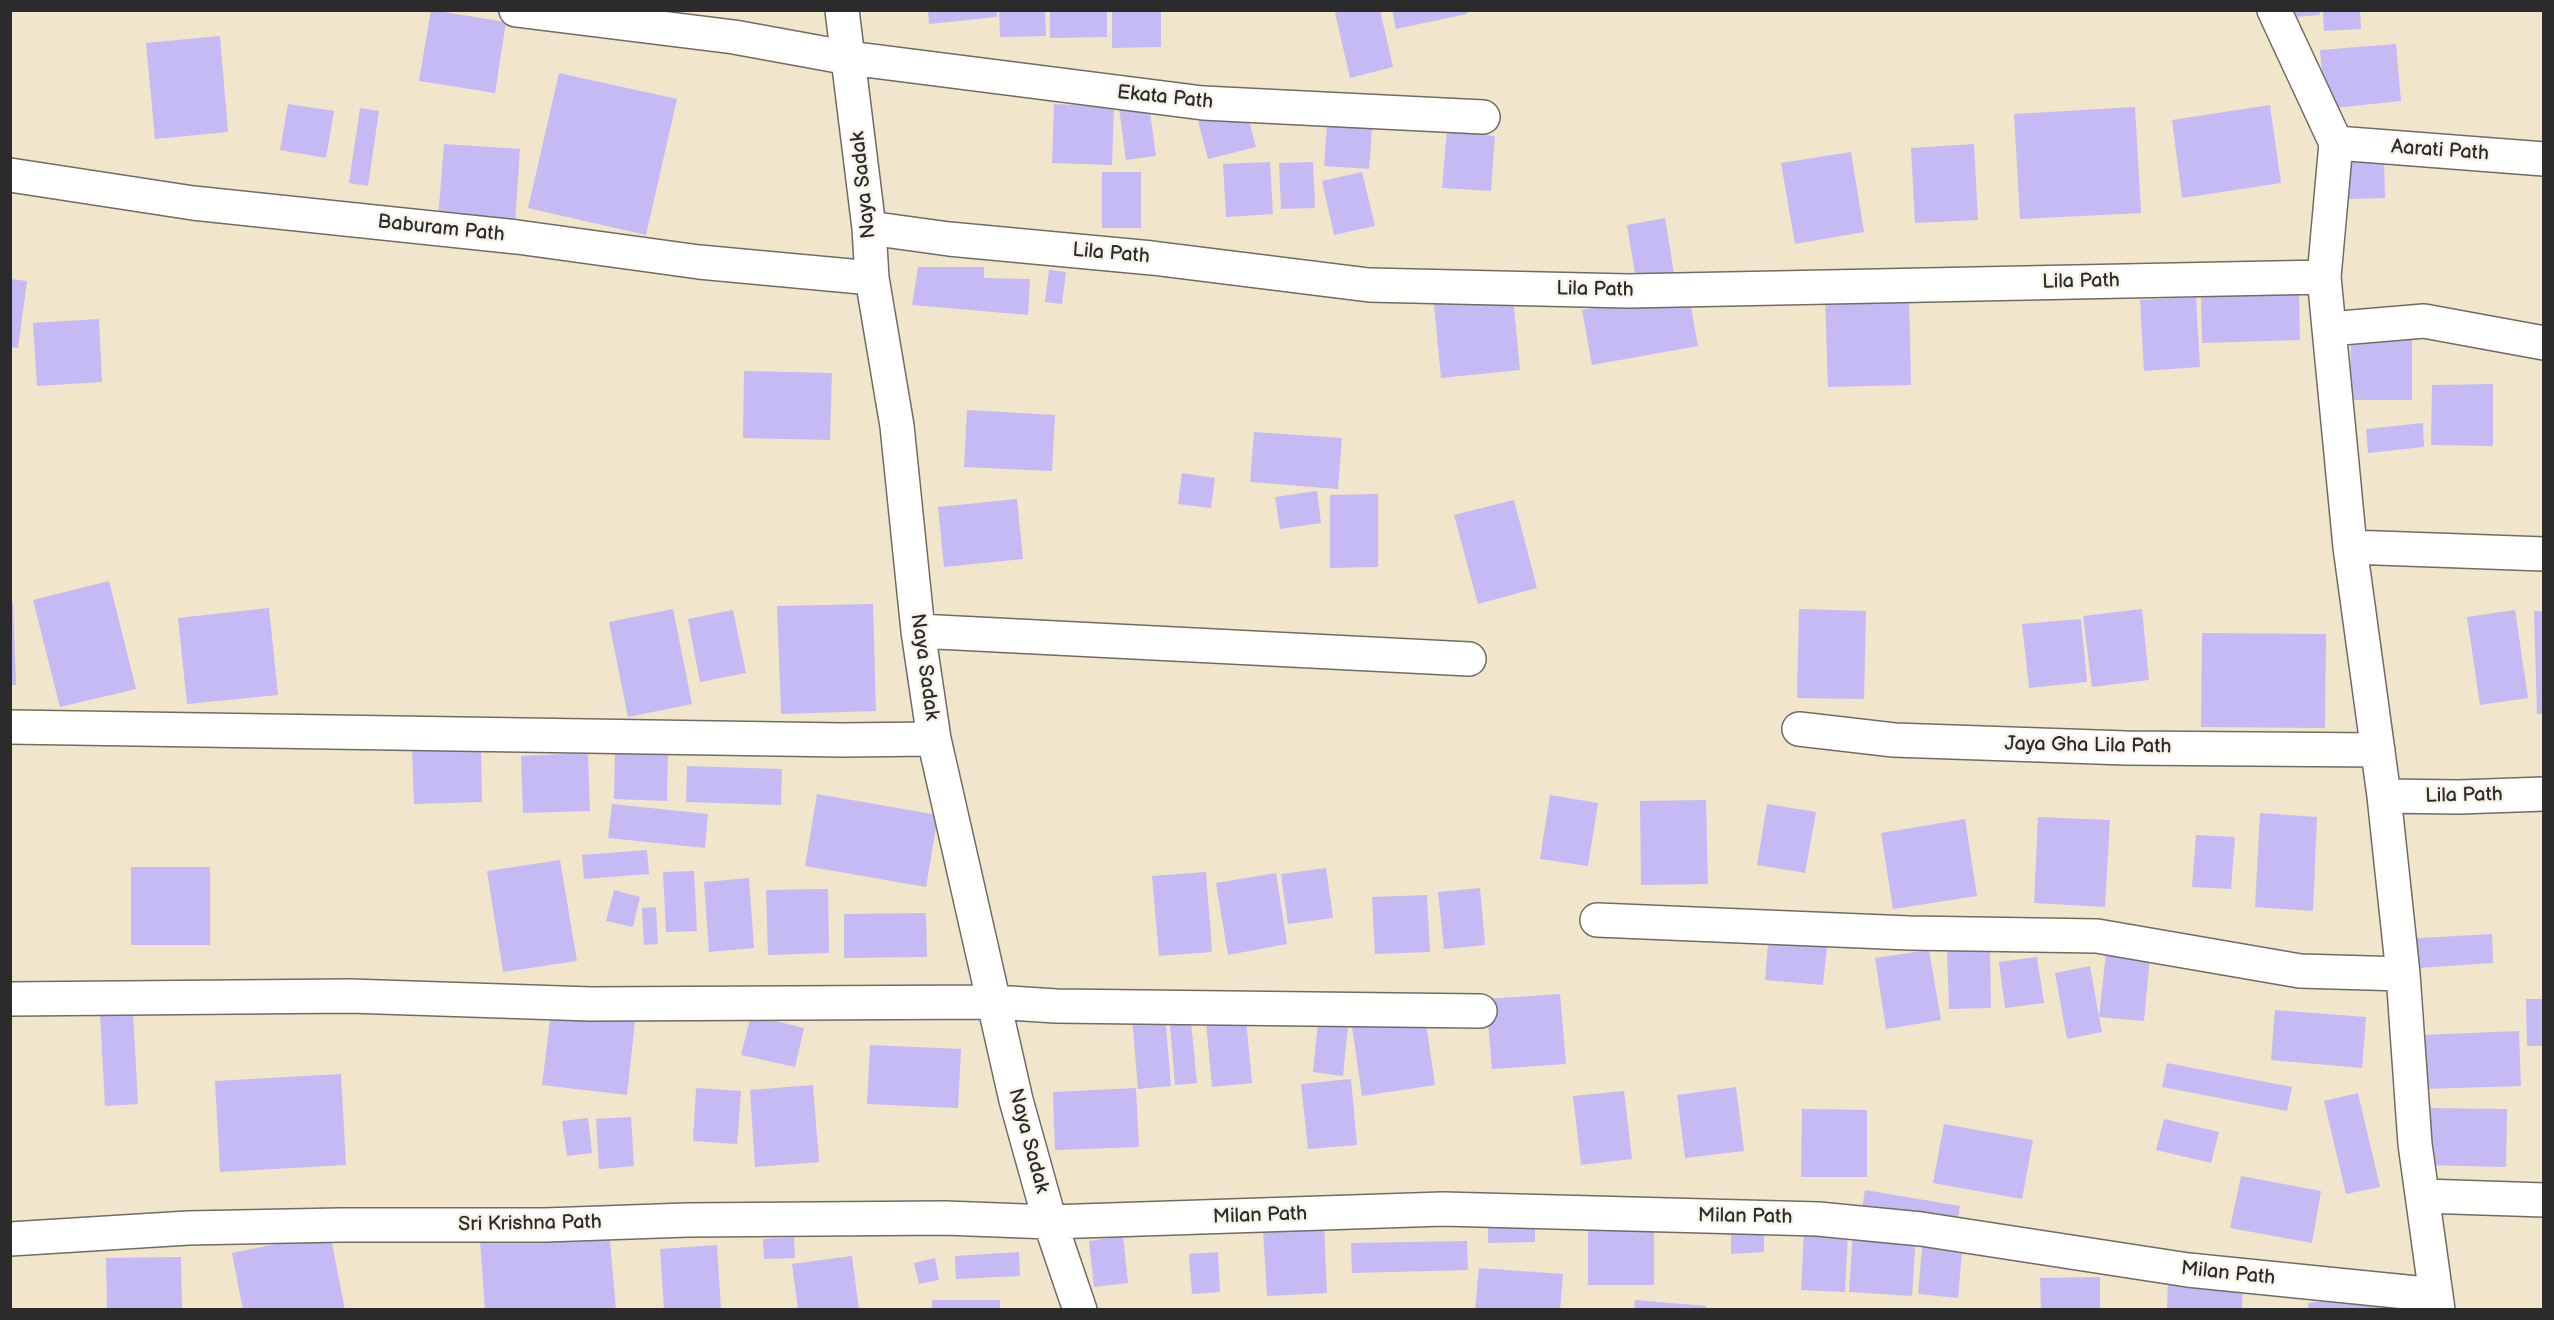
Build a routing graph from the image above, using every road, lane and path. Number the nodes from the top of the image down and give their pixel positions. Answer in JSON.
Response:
{"nodes":[{"id":1,"x":516,"y":10,"type":"edge"},
{"id":2,"x":842,"y":10,"type":"edge"},
{"id":3,"x":2274,"y":10,"type":"edge"},
{"id":4,"x":849,"y":58,"type":"junction"},
{"id":5,"x":1483,"y":117,"type":"dead end"},
{"id":6,"x":2336,"y":143,"type":"junction"},
{"id":7,"x":2544,"y":159,"type":"edge"},
{"id":8,"x":10,"y":175,"type":"edge"},
{"id":9,"x":869,"y":228,"type":"junction"},
{"id":10,"x":2324,"y":277,"type":"junction"},
{"id":11,"x":873,"y":278,"type":"junction"},
{"id":12,"x":2329,"y":329,"type":"junction"},
{"id":13,"x":2544,"y":343,"type":"edge"},
{"id":14,"x":2350,"y":547,"type":"junction"},
{"id":15,"x":2544,"y":554,"type":"edge"},
{"id":16,"x":918,"y":631,"type":"junction"},
{"id":17,"x":1468,"y":659,"type":"dead end"},
{"id":18,"x":10,"y":727,"type":"edge"},
{"id":19,"x":1799,"y":729,"type":"dead end"},
{"id":20,"x":934,"y":740,"type":"junction"},
{"id":21,"x":2378,"y":750,"type":"junction"},
{"id":22,"x":2544,"y":794,"type":"edge"},
{"id":23,"x":2384,"y":795,"type":"junction"},
{"id":24,"x":1597,"y":920,"type":"dead end"},
{"id":25,"x":2403,"y":974,"type":"junction"},
{"id":26,"x":10,"y":999,"type":"edge"},
{"id":27,"x":994,"y":1002,"type":"junction"},
{"id":28,"x":1480,"y":1011,"type":"dead end"},
{"id":29,"x":2423,"y":1196,"type":"junction"},
{"id":30,"x":2544,"y":1200,"type":"edge"},
{"id":31,"x":1050,"y":1222,"type":"junction"},
{"id":32,"x":10,"y":1239,"type":"edge"},
{"id":33,"x":2437,"y":1302,"type":"edge"},
{"id":34,"x":1080,"y":1310,"type":"edge"}],
"edges":[{"from":1,"to":4,"type":"street","name":"Ekata Path"},
{"from":2,"to":4,"type":"street","name":"Naya Sadak"},
{"from":3,"to":6,"type":"street"},
{"from":4,"to":5,"type":"street","name":"Ekata Path"},
{"from":4,"to":9,"type":"street","name":"Naya Sadak"},
{"from":6,"to":7,"type":"street","name":"Aarati Path"},
{"from":6,"to":10,"type":"street"},
{"from":8,"to":11,"type":"street","name":"Baburam Path"},
{"from":9,"to":10,"type":"street","name":"Lila Path"},
{"from":9,"to":11,"type":"street","name":"Naya Sadak"},
{"from":10,"to":12,"type":"street"},
{"from":11,"to":16,"type":"street","name":"Naya Sadak"},
{"from":12,"to":13,"type":"street"},
{"from":12,"to":14,"type":"street"},
{"from":14,"to":15,"type":"street"},
{"from":14,"to":21,"type":"street"},
{"from":16,"to":17,"type":"street"},
{"from":16,"to":20,"type":"street","name":"Naya Sadak"},
{"from":18,"to":20,"type":"street"},
{"from":19,"to":21,"type":"street","name":"Jaya Gha Lila Path"},
{"from":20,"to":27,"type":"street","name":"Naya Sadak"},
{"from":21,"to":23,"type":"street"},
{"from":22,"to":23,"type":"street","name":"Lila Path"},
{"from":23,"to":25,"type":"street"},
{"from":24,"to":25,"type":"street"},
{"from":25,"to":29,"type":"street"},
{"from":26,"to":27,"type":"street"},
{"from":27,"to":28,"type":"street"},
{"from":27,"to":31,"type":"street","name":"Naya Sadak"},
{"from":29,"to":30,"type":"street"},
{"from":29,"to":33,"type":"street"},
{"from":31,"to":32,"type":"street","name":"Sri Krishna Path"},
{"from":31,"to":33,"type":"street","name":"Milan Path"},
{"from":31,"to":34,"type":"street","name":"Naya Sadak"}]}
